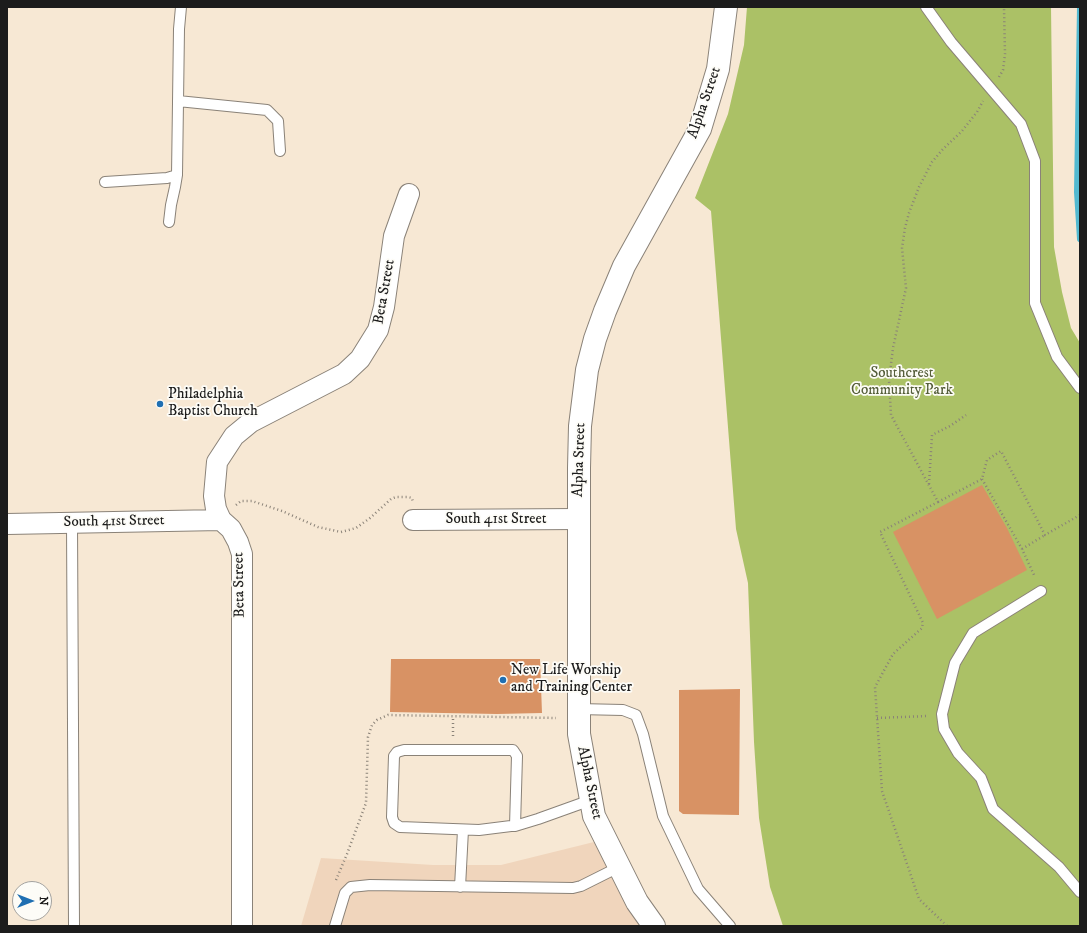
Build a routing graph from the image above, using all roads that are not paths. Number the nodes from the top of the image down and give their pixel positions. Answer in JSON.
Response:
{"nodes":[{"id":1,"x":181,"y":7,"type":"edge"},
{"id":2,"x":726,"y":7,"type":"edge"},
{"id":3,"x":926,"y":7,"type":"edge"},
{"id":4,"x":178,"y":102,"type":"junction"},
{"id":5,"x":280,"y":151,"type":"dead end"},
{"id":6,"x":177,"y":175,"type":"junction"},
{"id":7,"x":105,"y":182,"type":"dead end"},
{"id":8,"x":409,"y":194,"type":"dead end"},
{"id":9,"x":169,"y":222,"type":"dead end"},
{"id":10,"x":1080,"y":388,"type":"edge"},
{"id":11,"x":579,"y":519,"type":"junction"},
{"id":12,"x":221,"y":520,"type":"junction"},
{"id":13,"x":413,"y":520,"type":"road end"},
{"id":14,"x":72,"y":523,"type":"junction"},
{"id":15,"x":7,"y":524,"type":"edge"},
{"id":16,"x":1041,"y":591,"type":"road end"},
{"id":17,"x":578,"y":709,"type":"junction"},
{"id":18,"x":591,"y":800,"type":"junction"},
{"id":19,"x":515,"y":826,"type":"junction"},
{"id":20,"x":463,"y":830,"type":"junction"},
{"id":21,"x":619,"y":867,"type":"junction"},
{"id":22,"x":460,"y":887,"type":"junction"},
{"id":23,"x":1080,"y":892,"type":"edge"},
{"id":24,"x":74,"y":926,"type":"edge"},
{"id":25,"x":242,"y":926,"type":"edge"},
{"id":26,"x":334,"y":926,"type":"edge"},
{"id":27,"x":654,"y":926,"type":"edge"},
{"id":28,"x":730,"y":926,"type":"edge"}],
"edges":[{"from":1,"to":4,"type":"lane"},
{"from":2,"to":11,"type":"street","name":"Alpha Street"},
{"from":3,"to":10,"type":"lane"},
{"from":4,"to":5,"type":"lane"},
{"from":4,"to":6,"type":"lane"},
{"from":6,"to":7,"type":"lane"},
{"from":6,"to":9,"type":"lane"},
{"from":8,"to":12,"type":"street","name":"Beta Street"},
{"from":11,"to":13,"type":"street","name":"South 41st Street"},
{"from":11,"to":17,"type":"street","name":"Alpha Street"},
{"from":12,"to":14,"type":"street","name":"South 41st Street"},
{"from":12,"to":25,"type":"street","name":"Beta Street"},
{"from":14,"to":15,"type":"street","name":"South 41st Street"},
{"from":14,"to":24,"type":"lane"},
{"from":16,"to":23,"type":"lane"},
{"from":17,"to":18,"type":"street","name":"Alpha Street"},
{"from":17,"to":28,"type":"lane"},
{"from":18,"to":19,"type":"lane"},
{"from":18,"to":21,"type":"street","name":"Alpha Street"},
{"from":19,"to":20,"type":"lane"},
{"from":19,"to":20,"type":"lane"},
{"from":20,"to":22,"type":"lane"},
{"from":21,"to":22,"type":"lane"},
{"from":21,"to":27,"type":"street","name":"Alpha Street"},
{"from":22,"to":26,"type":"lane"}]}
